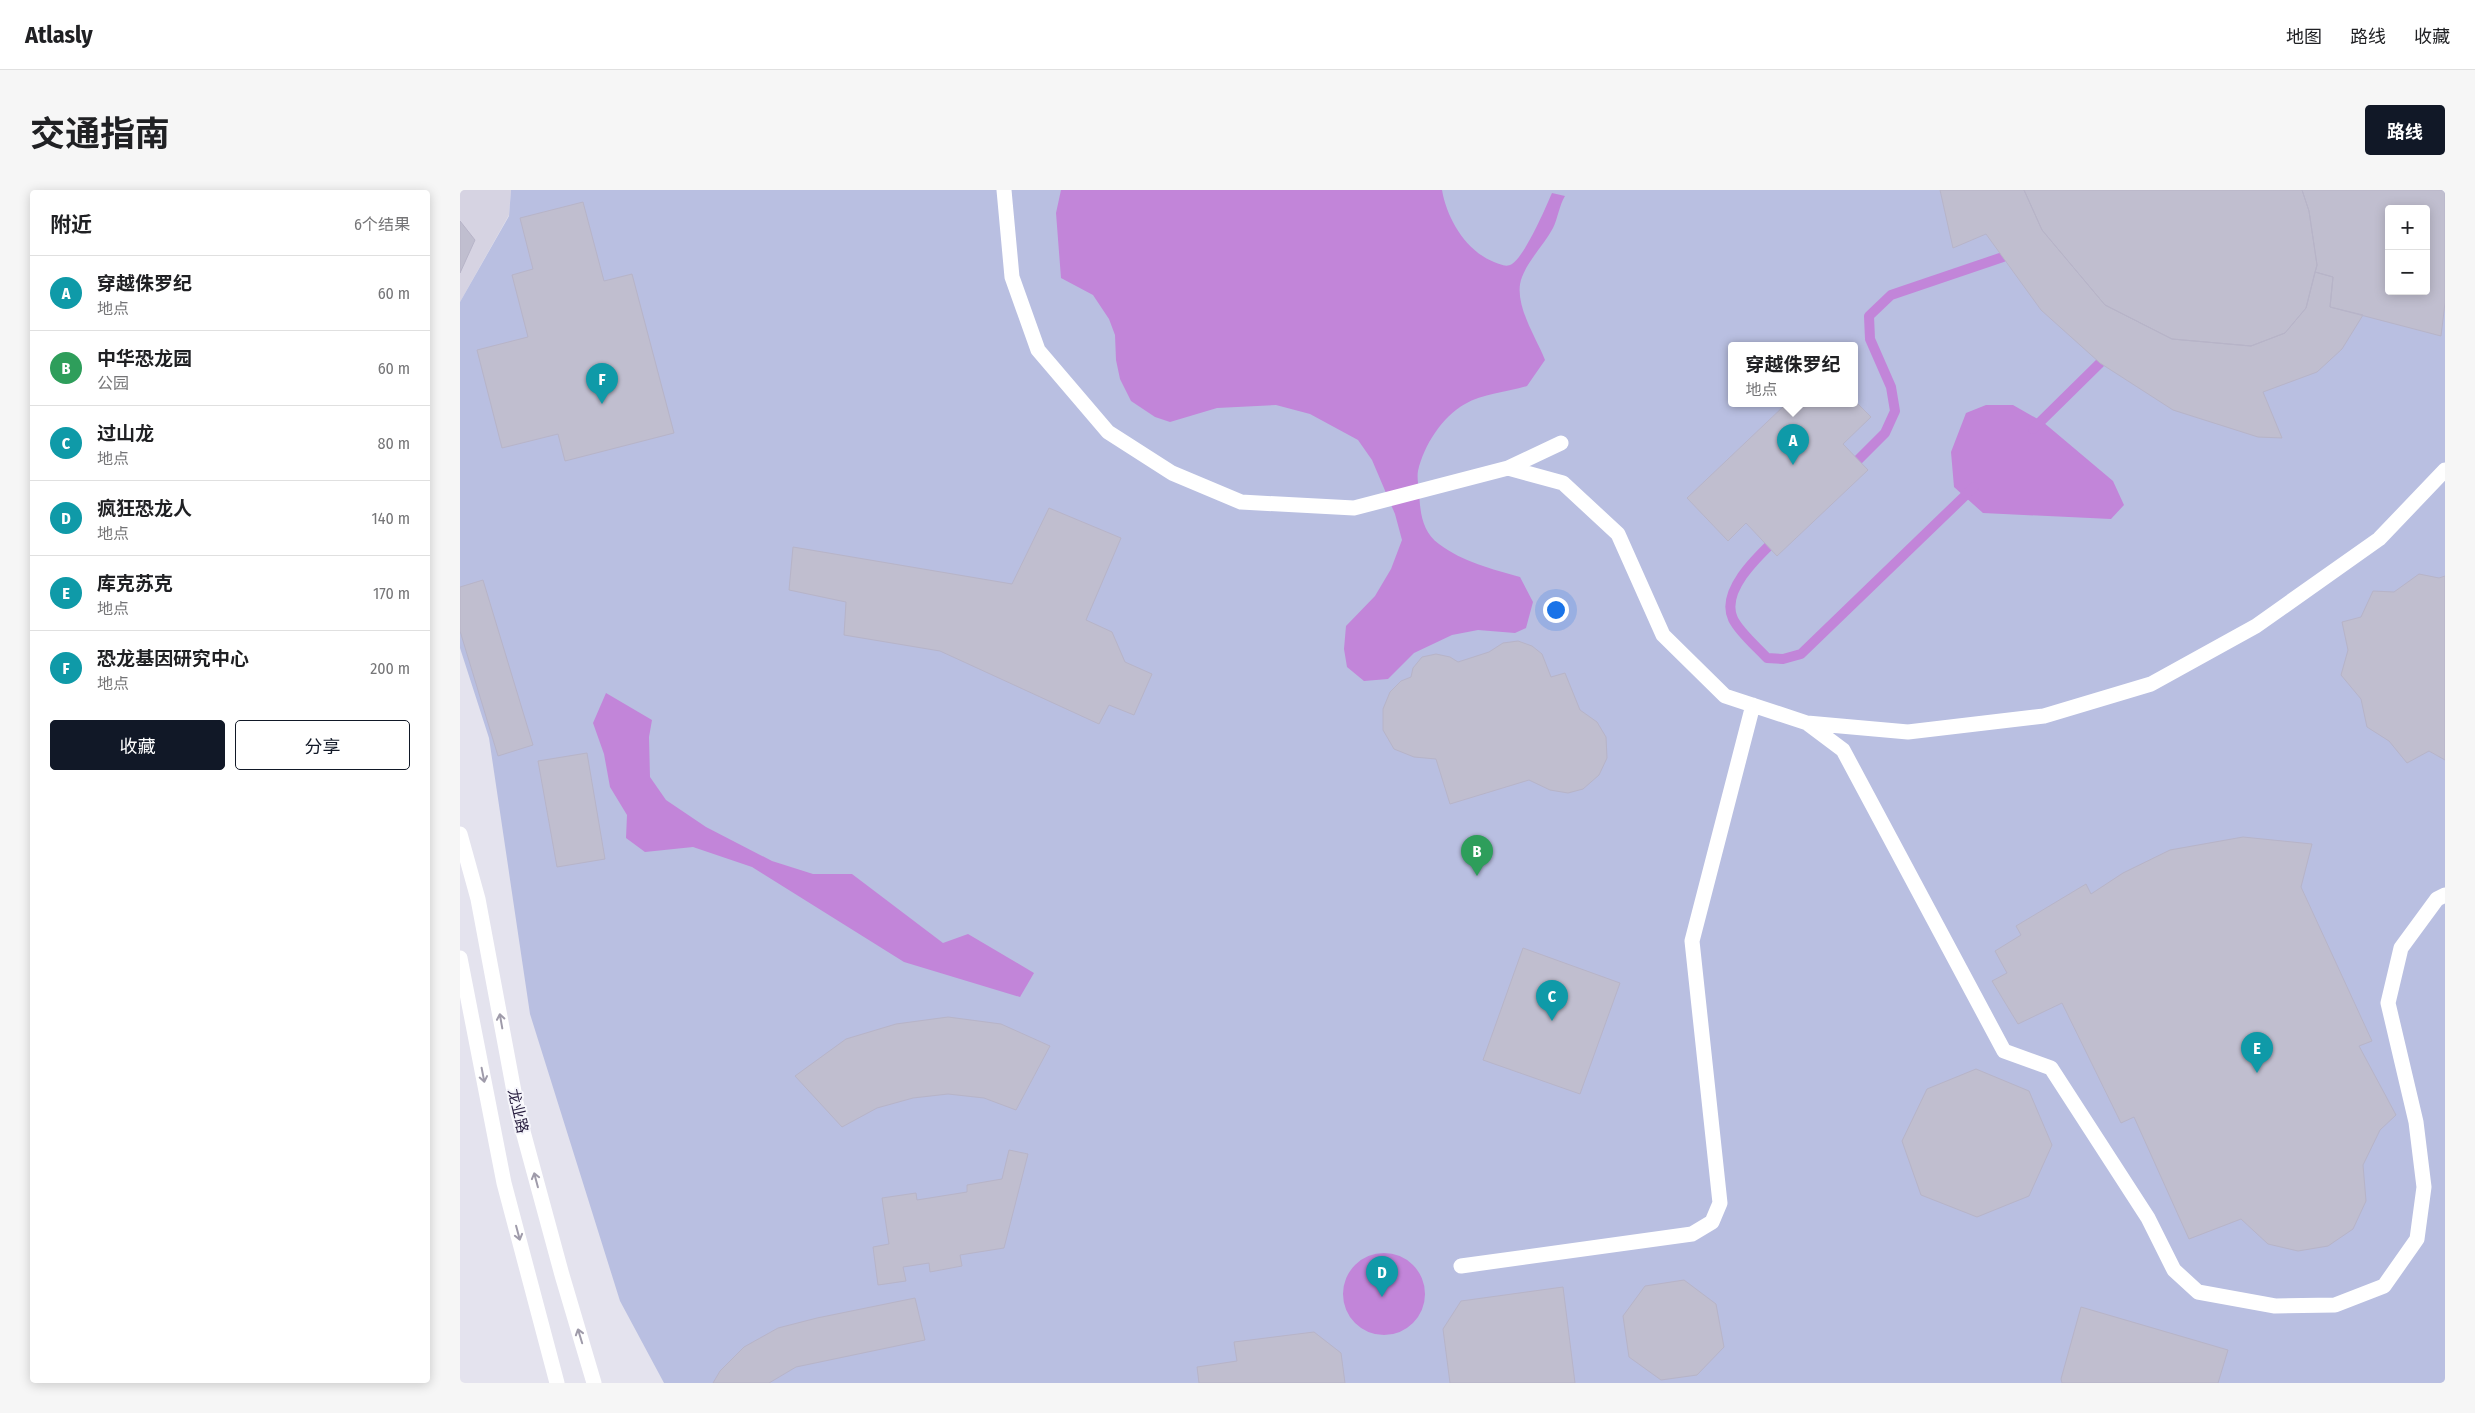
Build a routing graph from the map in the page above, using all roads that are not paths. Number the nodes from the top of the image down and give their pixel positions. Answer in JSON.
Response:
{"nodes":[{"id":1,"x":1004,"y":190,"type":"edge"},
{"id":2,"x":1561,"y":443,"type":"dead end"},
{"id":3,"x":1508,"y":468,"type":"junction"},
{"id":4,"x":2445,"y":470,"type":"edge"},
{"id":5,"x":1753,"y":705,"type":"junction"},
{"id":6,"x":1807,"y":723,"type":"junction"},
{"id":7,"x":460,"y":834,"type":"edge"},
{"id":8,"x":2445,"y":895,"type":"edge"},
{"id":9,"x":460,"y":958,"type":"edge"},
{"id":10,"x":1461,"y":1266,"type":"dead end"},
{"id":11,"x":557,"y":1383,"type":"edge"},
{"id":12,"x":594,"y":1383,"type":"edge"}],
"edges":[{"from":1,"to":3,"type":"street"},
{"from":2,"to":3,"type":"street"},
{"from":3,"to":5,"type":"street"},
{"from":4,"to":6,"type":"street"},
{"from":5,"to":6,"type":"street"},
{"from":5,"to":10,"type":"street"},
{"from":6,"to":8,"type":"street"},
{"from":12,"to":7,"type":"street","name":"龙业路","one_way":true},
{"from":9,"to":11,"type":"street","name":"龙业路","one_way":true}]}
